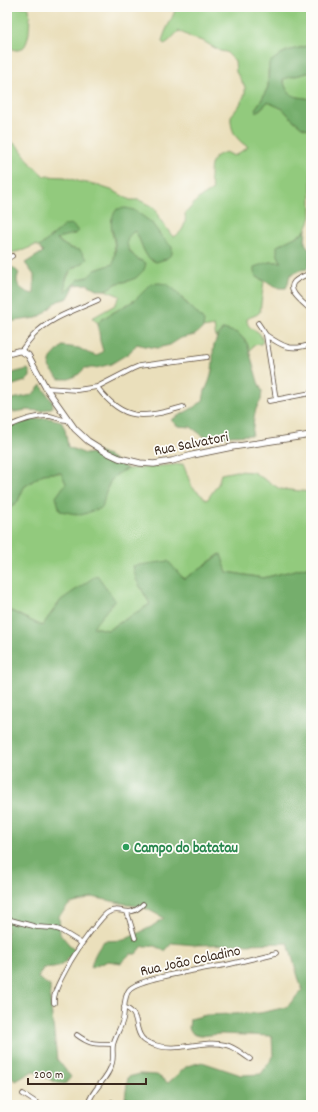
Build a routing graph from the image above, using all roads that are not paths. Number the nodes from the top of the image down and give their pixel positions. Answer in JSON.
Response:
{"nodes":[{"id":1,"x":12,"y":256,"type":"dead end"},
{"id":2,"x":7,"y":259,"type":"edge"},
{"id":3,"x":311,"y":273,"type":"edge"},
{"id":4,"x":98,"y":300,"type":"dead end"},
{"id":5,"x":311,"y":310,"type":"edge"},
{"id":6,"x":258,"y":323,"type":"dead end"},
{"id":7,"x":266,"y":335,"type":"junction"},
{"id":8,"x":311,"y":344,"type":"edge"},
{"id":9,"x":21,"y":351,"type":"junction"},
{"id":10,"x":7,"y":354,"type":"edge"},
{"id":11,"x":207,"y":357,"type":"dead end"},
{"id":12,"x":97,"y":387,"type":"junction"},
{"id":13,"x":46,"y":388,"type":"junction"},
{"id":14,"x":311,"y":393,"type":"edge"},
{"id":15,"x":276,"y":400,"type":"junction"},
{"id":16,"x":269,"y":401,"type":"dead end"},
{"id":17,"x":183,"y":407,"type":"dead end"},
{"id":18,"x":68,"y":420,"type":"junction"},
{"id":19,"x":7,"y":427,"type":"edge"},
{"id":20,"x":311,"y":435,"type":"edge"},
{"id":21,"x":143,"y":904,"type":"dead end"},
{"id":22,"x":127,"y":912,"type":"junction"},
{"id":23,"x":7,"y":919,"type":"edge"},
{"id":24,"x":136,"y":938,"type":"dead end"},
{"id":25,"x":81,"y":943,"type":"junction"},
{"id":26,"x":276,"y":953,"type":"dead end"},
{"id":27,"x":54,"y":1003,"type":"dead end"},
{"id":28,"x":124,"y":1007,"type":"junction"},
{"id":29,"x":76,"y":1034,"type":"dead end"},
{"id":30,"x":113,"y":1044,"type":"junction"},
{"id":31,"x":250,"y":1059,"type":"dead end"},
{"id":32,"x":23,"y":1094,"type":"dead end"},
{"id":33,"x":40,"y":1105,"type":"edge"},
{"id":34,"x":88,"y":1105,"type":"edge"}],
"edges":[{"from":1,"to":2,"type":"street"},
{"from":3,"to":5,"type":"street"},
{"from":4,"to":9,"type":"street"},
{"from":6,"to":7,"type":"street"},
{"from":7,"to":8,"type":"street"},
{"from":7,"to":15,"type":"street"},
{"from":9,"to":10,"type":"street"},
{"from":9,"to":13,"type":"street","name":"Rua Salvatori"},
{"from":11,"to":12,"type":"street"},
{"from":12,"to":13,"type":"street"},
{"from":12,"to":17,"type":"street"},
{"from":13,"to":18,"type":"street","name":"Rua Salvatori"},
{"from":14,"to":15,"type":"street"},
{"from":15,"to":16,"type":"street"},
{"from":18,"to":19,"type":"street"},
{"from":18,"to":20,"type":"street","name":"Rua Salvatori"},
{"from":21,"to":22,"type":"street"},
{"from":22,"to":24,"type":"street"},
{"from":22,"to":25,"type":"street"},
{"from":23,"to":25,"type":"street"},
{"from":25,"to":27,"type":"street"},
{"from":26,"to":28,"type":"street","name":"Rua João Coladino"},
{"from":28,"to":30,"type":"street","name":"Rua João Coladino"},
{"from":28,"to":31,"type":"street"},
{"from":29,"to":30,"type":"street"},
{"from":30,"to":34,"type":"street","name":"Rua João Coladino"},
{"from":32,"to":33,"type":"street"}]}
